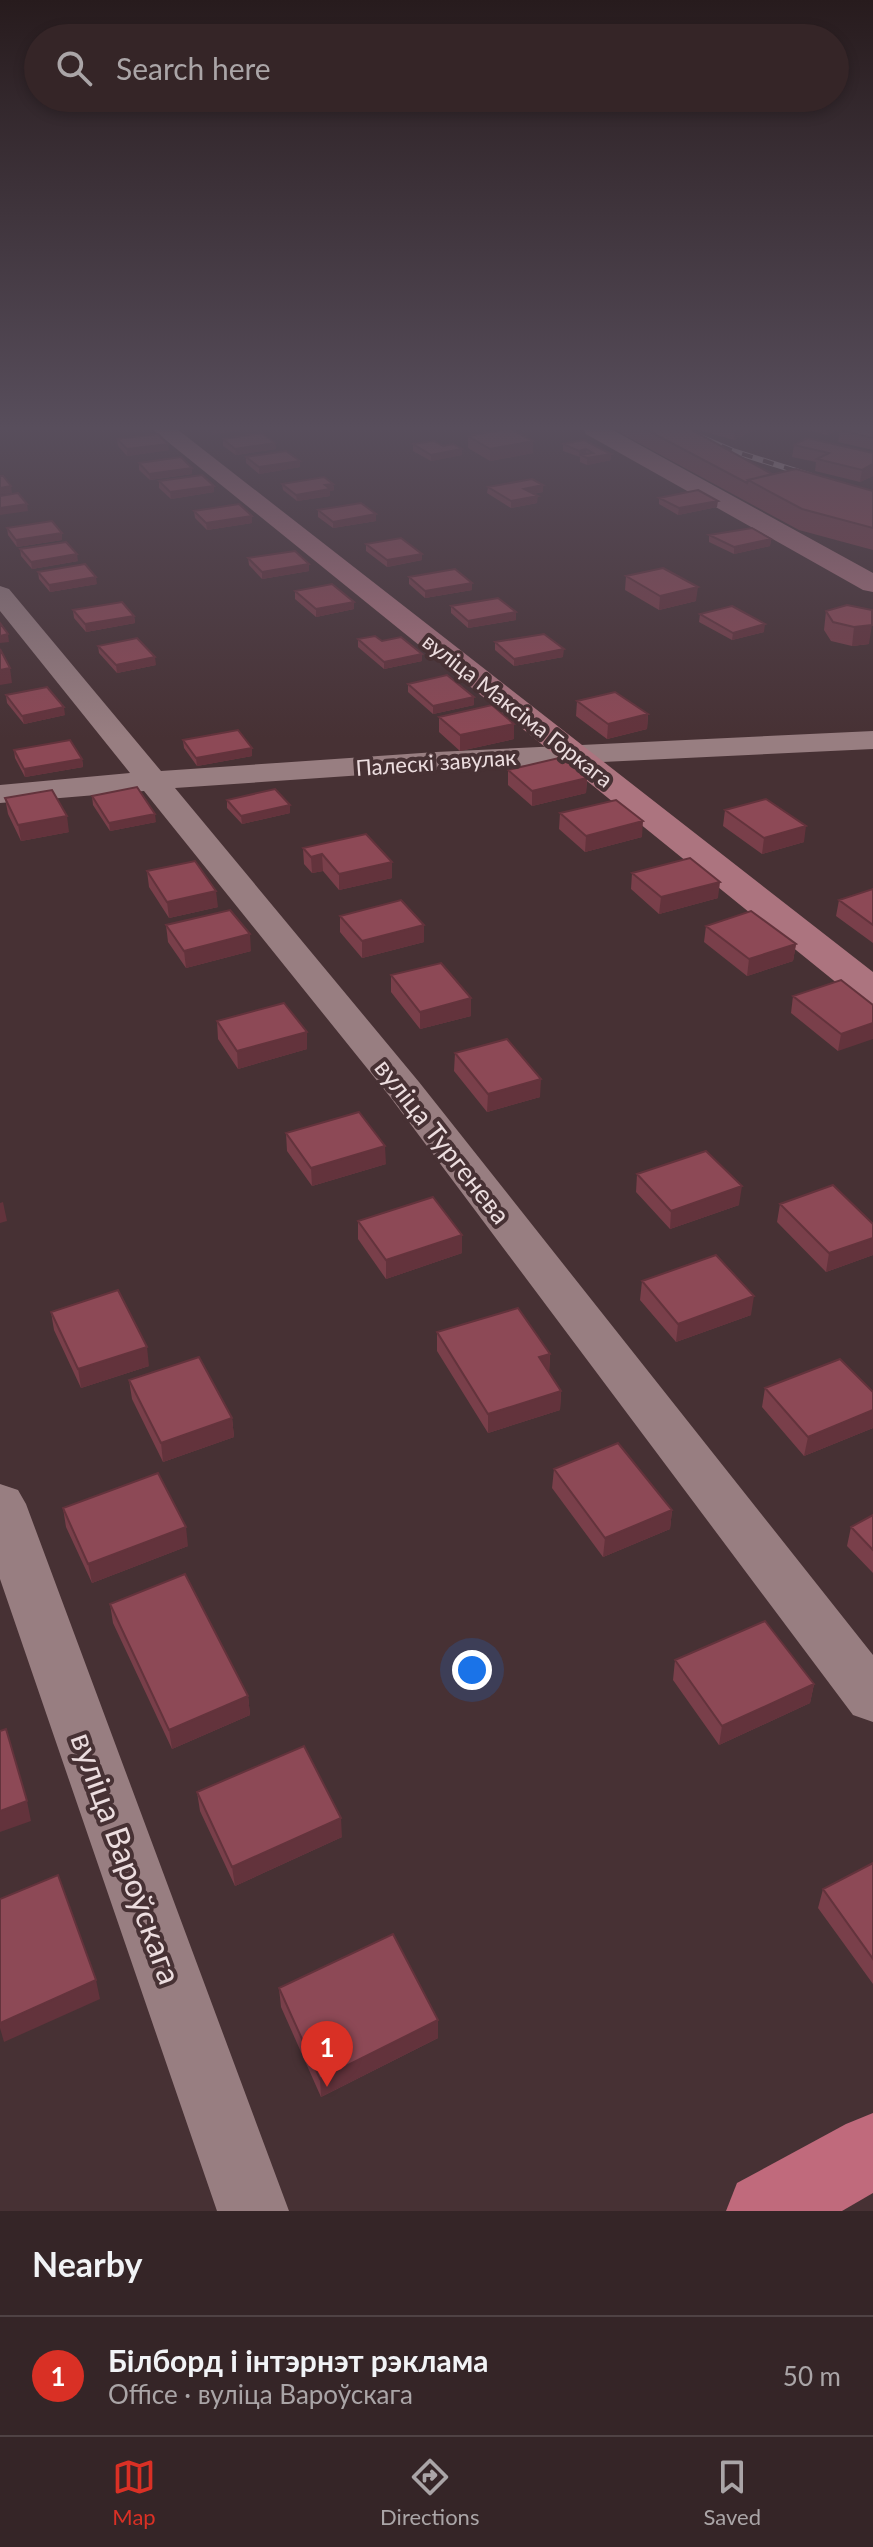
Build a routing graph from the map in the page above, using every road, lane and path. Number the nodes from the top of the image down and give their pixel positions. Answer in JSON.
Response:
{"nodes":[{"id":1,"x":294,"y":532,"type":"edge"},
{"id":2,"x":780,"y":532,"type":"edge"},
{"id":3,"x":873,"y":584,"type":"edge"},
{"id":4,"x":0,"y":594,"type":"edge"},
{"id":5,"x":873,"y":740,"type":"edge"},
{"id":6,"x":574,"y":753,"type":"junction"},
{"id":7,"x":152,"y":779,"type":"junction"},
{"id":8,"x":0,"y":794,"type":"edge"},
{"id":9,"x":873,"y":992,"type":"edge"},
{"id":10,"x":0,"y":1504,"type":"edge"},
{"id":11,"x":873,"y":1698,"type":"edge"},
{"id":12,"x":873,"y":2151,"type":"edge"},
{"id":13,"x":253,"y":2211,"type":"edge"},
{"id":14,"x":765,"y":2211,"type":"edge"}],
"edges":[{"from":1,"to":6,"type":"street","name":"вуліца Максіма Горкага"},
{"from":2,"to":3,"type":"street"},
{"from":4,"to":7,"type":"street","name":"вуліца Тургенева"},
{"from":5,"to":6,"type":"street","name":"Палескі завулак"},
{"from":6,"to":7,"type":"street","name":"Палескі завулак"},
{"from":6,"to":9,"type":"street","name":"вуліца Максіма Горкага"},
{"from":7,"to":8,"type":"street","name":"Палескі завулак"},
{"from":7,"to":11,"type":"street","name":"вуліца Тургенева"},
{"from":10,"to":13,"type":"street","name":"вуліца Вароўскага"},
{"from":12,"to":14,"type":"main road"}]}
